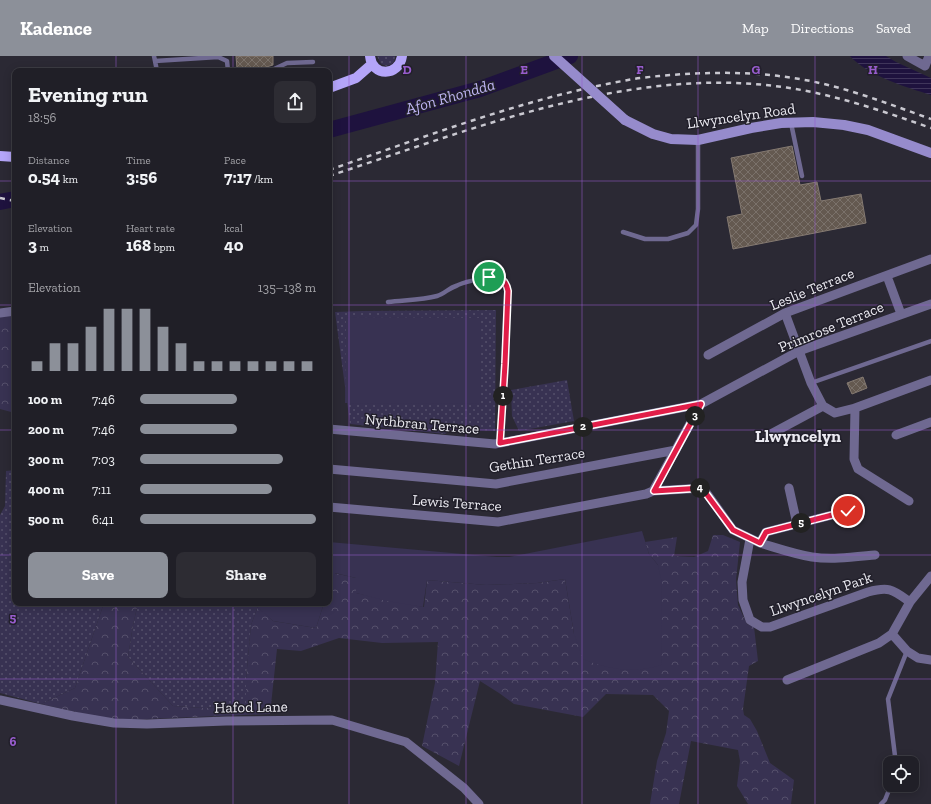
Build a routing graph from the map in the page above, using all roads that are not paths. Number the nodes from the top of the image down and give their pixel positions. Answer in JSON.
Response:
{"nodes":[{"id":1,"x":402,"y":56,"type":"edge"},
{"id":2,"x":554,"y":56,"type":"edge"},
{"id":3,"x":907,"y":56,"type":"edge"},
{"id":4,"x":929,"y":56,"type":"edge"},
{"id":5,"x":154,"y":58,"type":"edge"},
{"id":6,"x":371,"y":60,"type":"edge"},
{"id":7,"x":313,"y":62,"type":"dead end"},
{"id":8,"x":156,"y":68,"type":"edge"},
{"id":9,"x":228,"y":68,"type":"edge"},
{"id":10,"x":276,"y":68,"type":"edge"},
{"id":11,"x":332,"y":87,"type":"edge"},
{"id":12,"x":791,"y":123,"type":"junction"},
{"id":13,"x":698,"y":140,"type":"junction"},
{"id":14,"x":931,"y":153,"type":"edge"},
{"id":15,"x":0,"y":156,"type":"edge"},
{"id":16,"x":12,"y":157,"type":"edge"},
{"id":17,"x":802,"y":176,"type":"dead end"},
{"id":18,"x":623,"y":232,"type":"dead end"},
{"id":19,"x":931,"y":259,"type":"edge"},
{"id":20,"x":887,"y":276,"type":"junction"},
{"id":21,"x":388,"y":302,"type":"dead end"},
{"id":22,"x":931,"y":304,"type":"edge"},
{"id":23,"x":12,"y":312,"type":"edge"},
{"id":24,"x":785,"y":313,"type":"junction"},
{"id":25,"x":0,"y":314,"type":"edge"},
{"id":26,"x":901,"y":314,"type":"junction"},
{"id":27,"x":931,"y":341,"type":"edge"},
{"id":28,"x":799,"y":351,"type":"junction"},
{"id":29,"x":708,"y":355,"type":"dead end"},
{"id":30,"x":931,"y":380,"type":"edge"},
{"id":31,"x":811,"y":383,"type":"junction"},
{"id":32,"x":701,"y":404,"type":"junction"},
{"id":33,"x":823,"y":406,"type":"junction"},
{"id":34,"x":854,"y":408,"type":"junction"},
{"id":35,"x":931,"y":422,"type":"edge"},
{"id":36,"x":332,"y":429,"type":"edge"},
{"id":37,"x":770,"y":435,"type":"dead end"},
{"id":38,"x":896,"y":435,"type":"dead end"},
{"id":39,"x":500,"y":443,"type":"junction"},
{"id":40,"x":676,"y":450,"type":"junction"},
{"id":41,"x":332,"y":469,"type":"edge"},
{"id":42,"x":789,"y":488,"type":"dead end"},
{"id":43,"x":654,"y":491,"type":"junction"},
{"id":44,"x":909,"y":501,"type":"dead end"},
{"id":45,"x":332,"y":507,"type":"edge"},
{"id":46,"x":848,"y":511,"type":"dead end"},
{"id":47,"x":797,"y":524,"type":"junction"},
{"id":48,"x":750,"y":539,"type":"junction"},
{"id":49,"x":760,"y":543,"type":"junction"},
{"id":50,"x":875,"y":555,"type":"dead end"},
{"id":51,"x":931,"y":576,"type":"edge"},
{"id":52,"x":910,"y":602,"type":"junction"},
{"id":53,"x":892,"y":634,"type":"junction"},
{"id":54,"x":907,"y":651,"type":"junction"},
{"id":55,"x":931,"y":660,"type":"edge"},
{"id":56,"x":787,"y":680,"type":"dead end"},
{"id":57,"x":0,"y":700,"type":"edge"},
{"id":58,"x":895,"y":756,"type":"edge"},
{"id":59,"x":888,"y":792,"type":"edge"},
{"id":60,"x":479,"y":804,"type":"edge"},
{"id":61,"x":881,"y":804,"type":"edge"}],
"edges":[{"from":1,"to":6,"type":"main road"},
{"from":2,"to":13,"type":"main road","name":"Llwyncelyn Road","bridge":true},
{"from":3,"to":4,"type":"street"},
{"from":5,"to":8,"type":"lane"},
{"from":5,"to":9,"type":"lane"},
{"from":6,"to":11,"type":"main road"},
{"from":7,"to":10,"type":"lane"},
{"from":12,"to":13,"type":"main road","name":"Llwyncelyn Road"},
{"from":12,"to":14,"type":"main road","name":"Llwyncelyn Road"},
{"from":12,"to":17,"type":"lane"},
{"from":13,"to":18,"type":"lane"},
{"from":15,"to":16,"type":"main road"},
{"from":19,"to":20,"type":"street","name":"Leslie Terrace"},
{"from":20,"to":24,"type":"street","name":"Leslie Terrace"},
{"from":20,"to":26,"type":"street"},
{"from":21,"to":39,"type":"lane"},
{"from":22,"to":26,"type":"street","name":"Primrose Terrace"},
{"from":23,"to":25,"type":"street"},
{"from":24,"to":28,"type":"street"},
{"from":24,"to":29,"type":"street","name":"Leslie Terrace"},
{"from":26,"to":28,"type":"street","name":"Primrose Terrace"},
{"from":27,"to":31,"type":"lane"},
{"from":28,"to":31,"type":"street"},
{"from":28,"to":32,"type":"street","name":"Primrose Terrace"},
{"from":30,"to":34,"type":"street"},
{"from":31,"to":33,"type":"street"},
{"from":32,"to":39,"type":"street","name":"Nythbran Terrace"},
{"from":32,"to":40,"type":"street"},
{"from":33,"to":34,"type":"street"},
{"from":33,"to":37,"type":"street"},
{"from":34,"to":44,"type":"street"},
{"from":35,"to":38,"type":"street"},
{"from":36,"to":39,"type":"street","name":"Nythbran Terrace"},
{"from":40,"to":41,"type":"street","name":"Gethin Terrace"},
{"from":40,"to":43,"type":"street"},
{"from":42,"to":47,"type":"street"},
{"from":43,"to":45,"type":"street","name":"Lewis Terrace"},
{"from":43,"to":48,"type":"street","name":"Lewis Terrace"},
{"from":46,"to":47,"type":"street"},
{"from":47,"to":49,"type":"street"},
{"from":48,"to":49,"type":"street"},
{"from":48,"to":52,"type":"street","name":"Llwyncelyn Park"},
{"from":49,"to":50,"type":"street"},
{"from":51,"to":52,"type":"street"},
{"from":52,"to":53,"type":"street"},
{"from":53,"to":54,"type":"street"},
{"from":53,"to":56,"type":"street"},
{"from":54,"to":55,"type":"street"},
{"from":54,"to":58,"type":"lane"},
{"from":57,"to":60,"type":"street","name":"Hafod Lane"},
{"from":59,"to":61,"type":"lane"}]}
